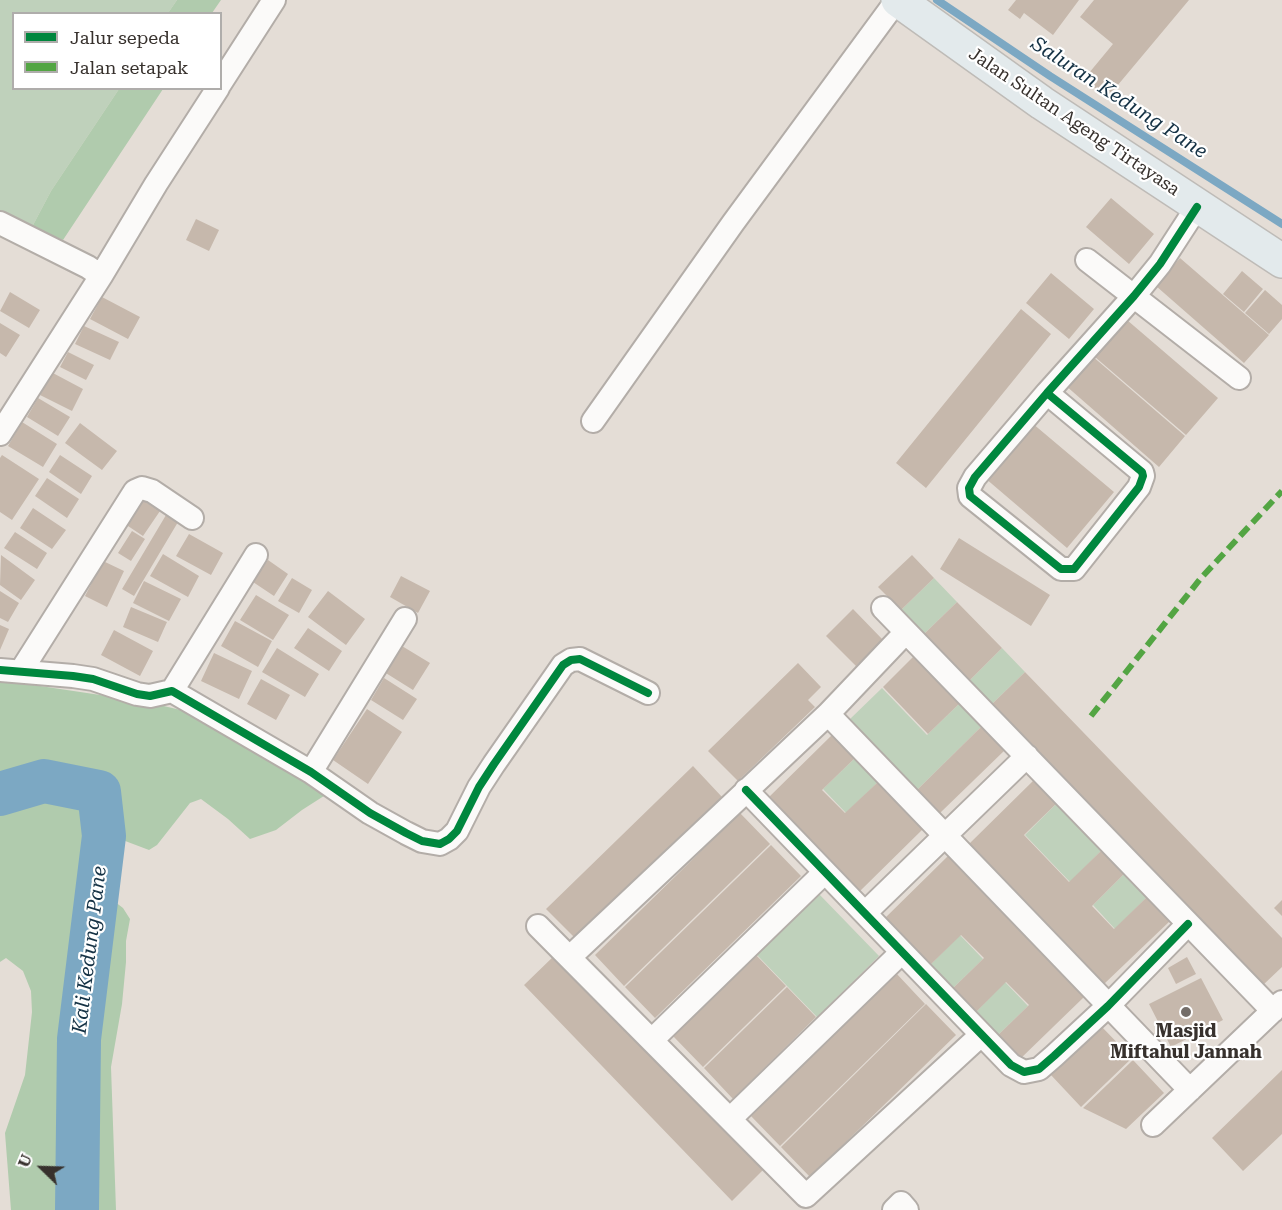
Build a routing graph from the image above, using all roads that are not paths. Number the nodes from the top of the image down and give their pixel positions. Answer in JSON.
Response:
{"nodes":[{"id":1,"x":274,"y":0,"type":"edge"},
{"id":2,"x":897,"y":0,"type":"edge"},
{"id":3,"x":222,"y":81,"type":"edge"},
{"id":4,"x":217,"y":90,"type":"edge"},
{"id":5,"x":1197,"y":207,"type":"junction"},
{"id":6,"x":0,"y":222,"type":"edge"},
{"id":7,"x":1087,"y":260,"type":"dead end"},
{"id":8,"x":1282,"y":261,"type":"edge"},
{"id":9,"x":101,"y":276,"type":"junction"},
{"id":10,"x":1134,"y":296,"type":"junction"},
{"id":11,"x":1239,"y":378,"type":"dead end"},
{"id":12,"x":1047,"y":393,"type":"junction"},
{"id":13,"x":593,"y":421,"type":"dead end"},
{"id":14,"x":0,"y":434,"type":"edge"},
{"id":15,"x":192,"y":518,"type":"dead end"},
{"id":16,"x":256,"y":555,"type":"dead end"},
{"id":17,"x":883,"y":608,"type":"dead end"},
{"id":18,"x":405,"y":618,"type":"dead end"},
{"id":19,"x":906,"y":632,"type":"junction"},
{"id":20,"x":11,"y":671,"type":"edge"},
{"id":21,"x":172,"y":691,"type":"junction"},
{"id":22,"x":648,"y":693,"type":"dead end"},
{"id":23,"x":828,"y":714,"type":"junction"},
{"id":24,"x":1027,"y":756,"type":"junction"},
{"id":25,"x":311,"y":772,"type":"junction"},
{"id":26,"x":747,"y":790,"type":"junction"},
{"id":27,"x":945,"y":836,"type":"junction"},
{"id":28,"x":825,"y":872,"type":"junction"},
{"id":29,"x":865,"y":913,"type":"junction"},
{"id":30,"x":1188,"y":924,"type":"junction"},
{"id":31,"x":538,"y":926,"type":"dead end"},
{"id":32,"x":902,"y":952,"type":"junction"},
{"id":33,"x":570,"y":957,"type":"junction"},
{"id":34,"x":1108,"y":1006,"type":"junction"},
{"id":35,"x":1277,"y":1007,"type":"edge"},
{"id":36,"x":981,"y":1035,"type":"junction"},
{"id":37,"x":652,"y":1040,"type":"junction"},
{"id":38,"x":1190,"y":1090,"type":"junction"},
{"id":39,"x":730,"y":1119,"type":"junction"},
{"id":40,"x":1153,"y":1125,"type":"dead end"},
{"id":41,"x":812,"y":1203,"type":"edge"},
{"id":42,"x":894,"y":1210,"type":"edge"},
{"id":43,"x":907,"y":1210,"type":"edge"}],
"edges":[{"from":1,"to":3,"type":"street"},
{"from":2,"to":5,"type":"main road","name":"Jalan Sultan Ageng Tirtayasa"},
{"from":2,"to":13,"type":"street"},
{"from":4,"to":9,"type":"street"},
{"from":5,"to":8,"type":"main road","name":"Jalan Sultan Ageng Tirtayasa"},
{"from":5,"to":10,"type":"street"},
{"from":6,"to":9,"type":"street"},
{"from":7,"to":10,"type":"street"},
{"from":9,"to":14,"type":"street"},
{"from":10,"to":11,"type":"street"},
{"from":10,"to":12,"type":"street"},
{"from":12,"to":12,"type":"street"},
{"from":15,"to":20,"type":"street"},
{"from":16,"to":21,"type":"street"},
{"from":17,"to":19,"type":"street"},
{"from":18,"to":25,"type":"street"},
{"from":19,"to":23,"type":"street"},
{"from":19,"to":24,"type":"street"},
{"from":20,"to":21,"type":"street"},
{"from":21,"to":25,"type":"street"},
{"from":22,"to":25,"type":"street"},
{"from":23,"to":26,"type":"street"},
{"from":23,"to":27,"type":"street"},
{"from":24,"to":27,"type":"street"},
{"from":24,"to":30,"type":"street"},
{"from":26,"to":28,"type":"street"},
{"from":26,"to":33,"type":"street"},
{"from":27,"to":29,"type":"street"},
{"from":27,"to":34,"type":"street"},
{"from":28,"to":29,"type":"street"},
{"from":28,"to":37,"type":"street"},
{"from":29,"to":32,"type":"street"},
{"from":30,"to":34,"type":"street"},
{"from":30,"to":35,"type":"street"},
{"from":31,"to":33,"type":"street"},
{"from":32,"to":36,"type":"street"},
{"from":32,"to":39,"type":"street"},
{"from":33,"to":37,"type":"street"},
{"from":34,"to":36,"type":"street"},
{"from":34,"to":38,"type":"street"},
{"from":35,"to":38,"type":"street"},
{"from":36,"to":41,"type":"street"},
{"from":37,"to":39,"type":"street"},
{"from":38,"to":40,"type":"street"},
{"from":39,"to":41,"type":"street"},
{"from":42,"to":43,"type":"street"}]}
